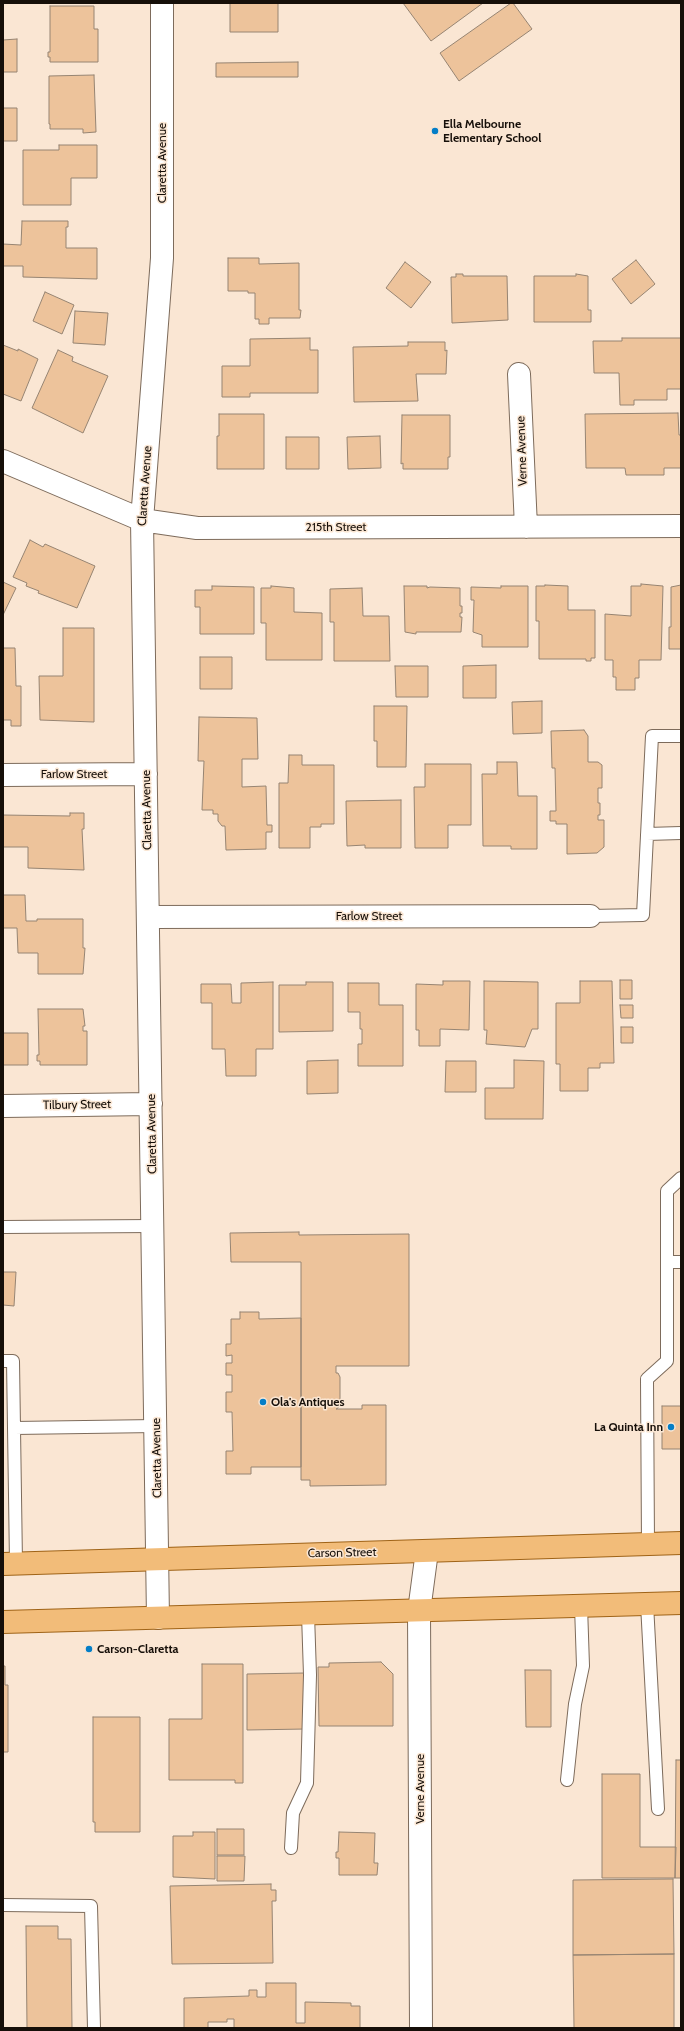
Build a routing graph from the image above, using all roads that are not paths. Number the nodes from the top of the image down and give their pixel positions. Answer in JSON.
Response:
{"nodes":[{"id":1,"x":162,"y":3,"type":"edge"},
{"id":2,"x":519,"y":374,"type":"dead end"},
{"id":3,"x":3,"y":461,"type":"edge"},
{"id":4,"x":142,"y":520,"type":"junction"},
{"id":5,"x":681,"y":526,"type":"edge"},
{"id":6,"x":526,"y":527,"type":"junction"},
{"id":7,"x":681,"y":736,"type":"edge"},
{"id":8,"x":146,"y":774,"type":"junction"},
{"id":9,"x":3,"y":775,"type":"edge"},
{"id":10,"x":681,"y":833,"type":"edge"},
{"id":11,"x":647,"y":834,"type":"junction"},
{"id":12,"x":590,"y":916,"type":"joint"},
{"id":13,"x":148,"y":917,"type":"junction"},
{"id":14,"x":151,"y":1104,"type":"junction"},
{"id":15,"x":3,"y":1106,"type":"edge"},
{"id":16,"x":681,"y":1178,"type":"edge"},
{"id":17,"x":154,"y":1226,"type":"junction"},
{"id":18,"x":3,"y":1227,"type":"edge"},
{"id":19,"x":668,"y":1262,"type":"junction"},
{"id":20,"x":681,"y":1262,"type":"edge"},
{"id":21,"x":3,"y":1361,"type":"edge"},
{"id":22,"x":156,"y":1426,"type":"junction"},
{"id":23,"x":14,"y":1428,"type":"junction"},
{"id":24,"x":9,"y":1488,"type":"edge"},
{"id":25,"x":681,"y":1543,"type":"edge"},
{"id":26,"x":648,"y":1544,"type":"junction"},
{"id":27,"x":427,"y":1551,"type":"junction"},
{"id":28,"x":158,"y":1558,"type":"junction"},
{"id":29,"x":10,"y":1563,"type":"edge"},
{"id":30,"x":681,"y":1603,"type":"edge"},
{"id":31,"x":647,"y":1604,"type":"junction"},
{"id":32,"x":580,"y":1606,"type":"junction"},
{"id":33,"x":419,"y":1612,"type":"junction"},
{"id":34,"x":308,"y":1614,"type":"junction"},
{"id":35,"x":158,"y":1618,"type":"junction"},
{"id":36,"x":3,"y":1622,"type":"edge"},
{"id":37,"x":567,"y":1780,"type":"dead end"},
{"id":38,"x":658,"y":1809,"type":"dead end"},
{"id":39,"x":291,"y":1848,"type":"dead end"},
{"id":40,"x":3,"y":1905,"type":"edge"},
{"id":41,"x":94,"y":2028,"type":"edge"},
{"id":42,"x":422,"y":2028,"type":"edge"}],
"edges":[{"from":1,"to":4,"type":"street","name":"Claretta Avenue"},
{"from":2,"to":6,"type":"street","name":"Verne Avenue"},
{"from":3,"to":4,"type":"street","name":"215th Street"},
{"from":4,"to":6,"type":"street","name":"215th Street"},
{"from":4,"to":8,"type":"street","name":"Claretta Avenue"},
{"from":5,"to":6,"type":"street","name":"215th Street"},
{"from":7,"to":11,"type":"lane"},
{"from":8,"to":9,"type":"street","name":"Farlow Street"},
{"from":8,"to":13,"type":"street","name":"Claretta Avenue"},
{"from":10,"to":11,"type":"lane"},
{"from":11,"to":12,"type":"lane"},
{"from":12,"to":13,"type":"street","name":"Farlow Street"},
{"from":13,"to":14,"type":"street","name":"Claretta Avenue"},
{"from":14,"to":15,"type":"street","name":"Tilbury Street"},
{"from":14,"to":17,"type":"street","name":"Claretta Avenue"},
{"from":16,"to":19,"type":"lane"},
{"from":17,"to":18,"type":"lane"},
{"from":17,"to":22,"type":"street","name":"Claretta Avenue"},
{"from":19,"to":20,"type":"lane"},
{"from":19,"to":26,"type":"lane"},
{"from":21,"to":23,"type":"lane"},
{"from":22,"to":23,"type":"lane"},
{"from":22,"to":28,"type":"street","name":"Claretta Avenue"},
{"from":23,"to":24,"type":"lane"},
{"from":24,"to":29,"type":"lane"},
{"from":25,"to":26,"type":"main road","name":"Carson Street"},
{"from":26,"to":27,"type":"main road","name":"Carson Street"},
{"from":27,"to":28,"type":"main road","name":"Carson Street"},
{"from":27,"to":33,"type":"street","name":"Verne Avenue"},
{"from":28,"to":29,"type":"main road","name":"Carson Street"},
{"from":28,"to":35,"type":"street","name":"Claretta Avenue"},
{"from":30,"to":31,"type":"main road"},
{"from":31,"to":32,"type":"main road"},
{"from":31,"to":38,"type":"lane"},
{"from":32,"to":33,"type":"main road"},
{"from":32,"to":37,"type":"lane"},
{"from":33,"to":34,"type":"main road"},
{"from":33,"to":42,"type":"street","name":"Verne Avenue"},
{"from":34,"to":35,"type":"main road"},
{"from":34,"to":39,"type":"lane"},
{"from":35,"to":36,"type":"main road"},
{"from":40,"to":41,"type":"lane"}]}
